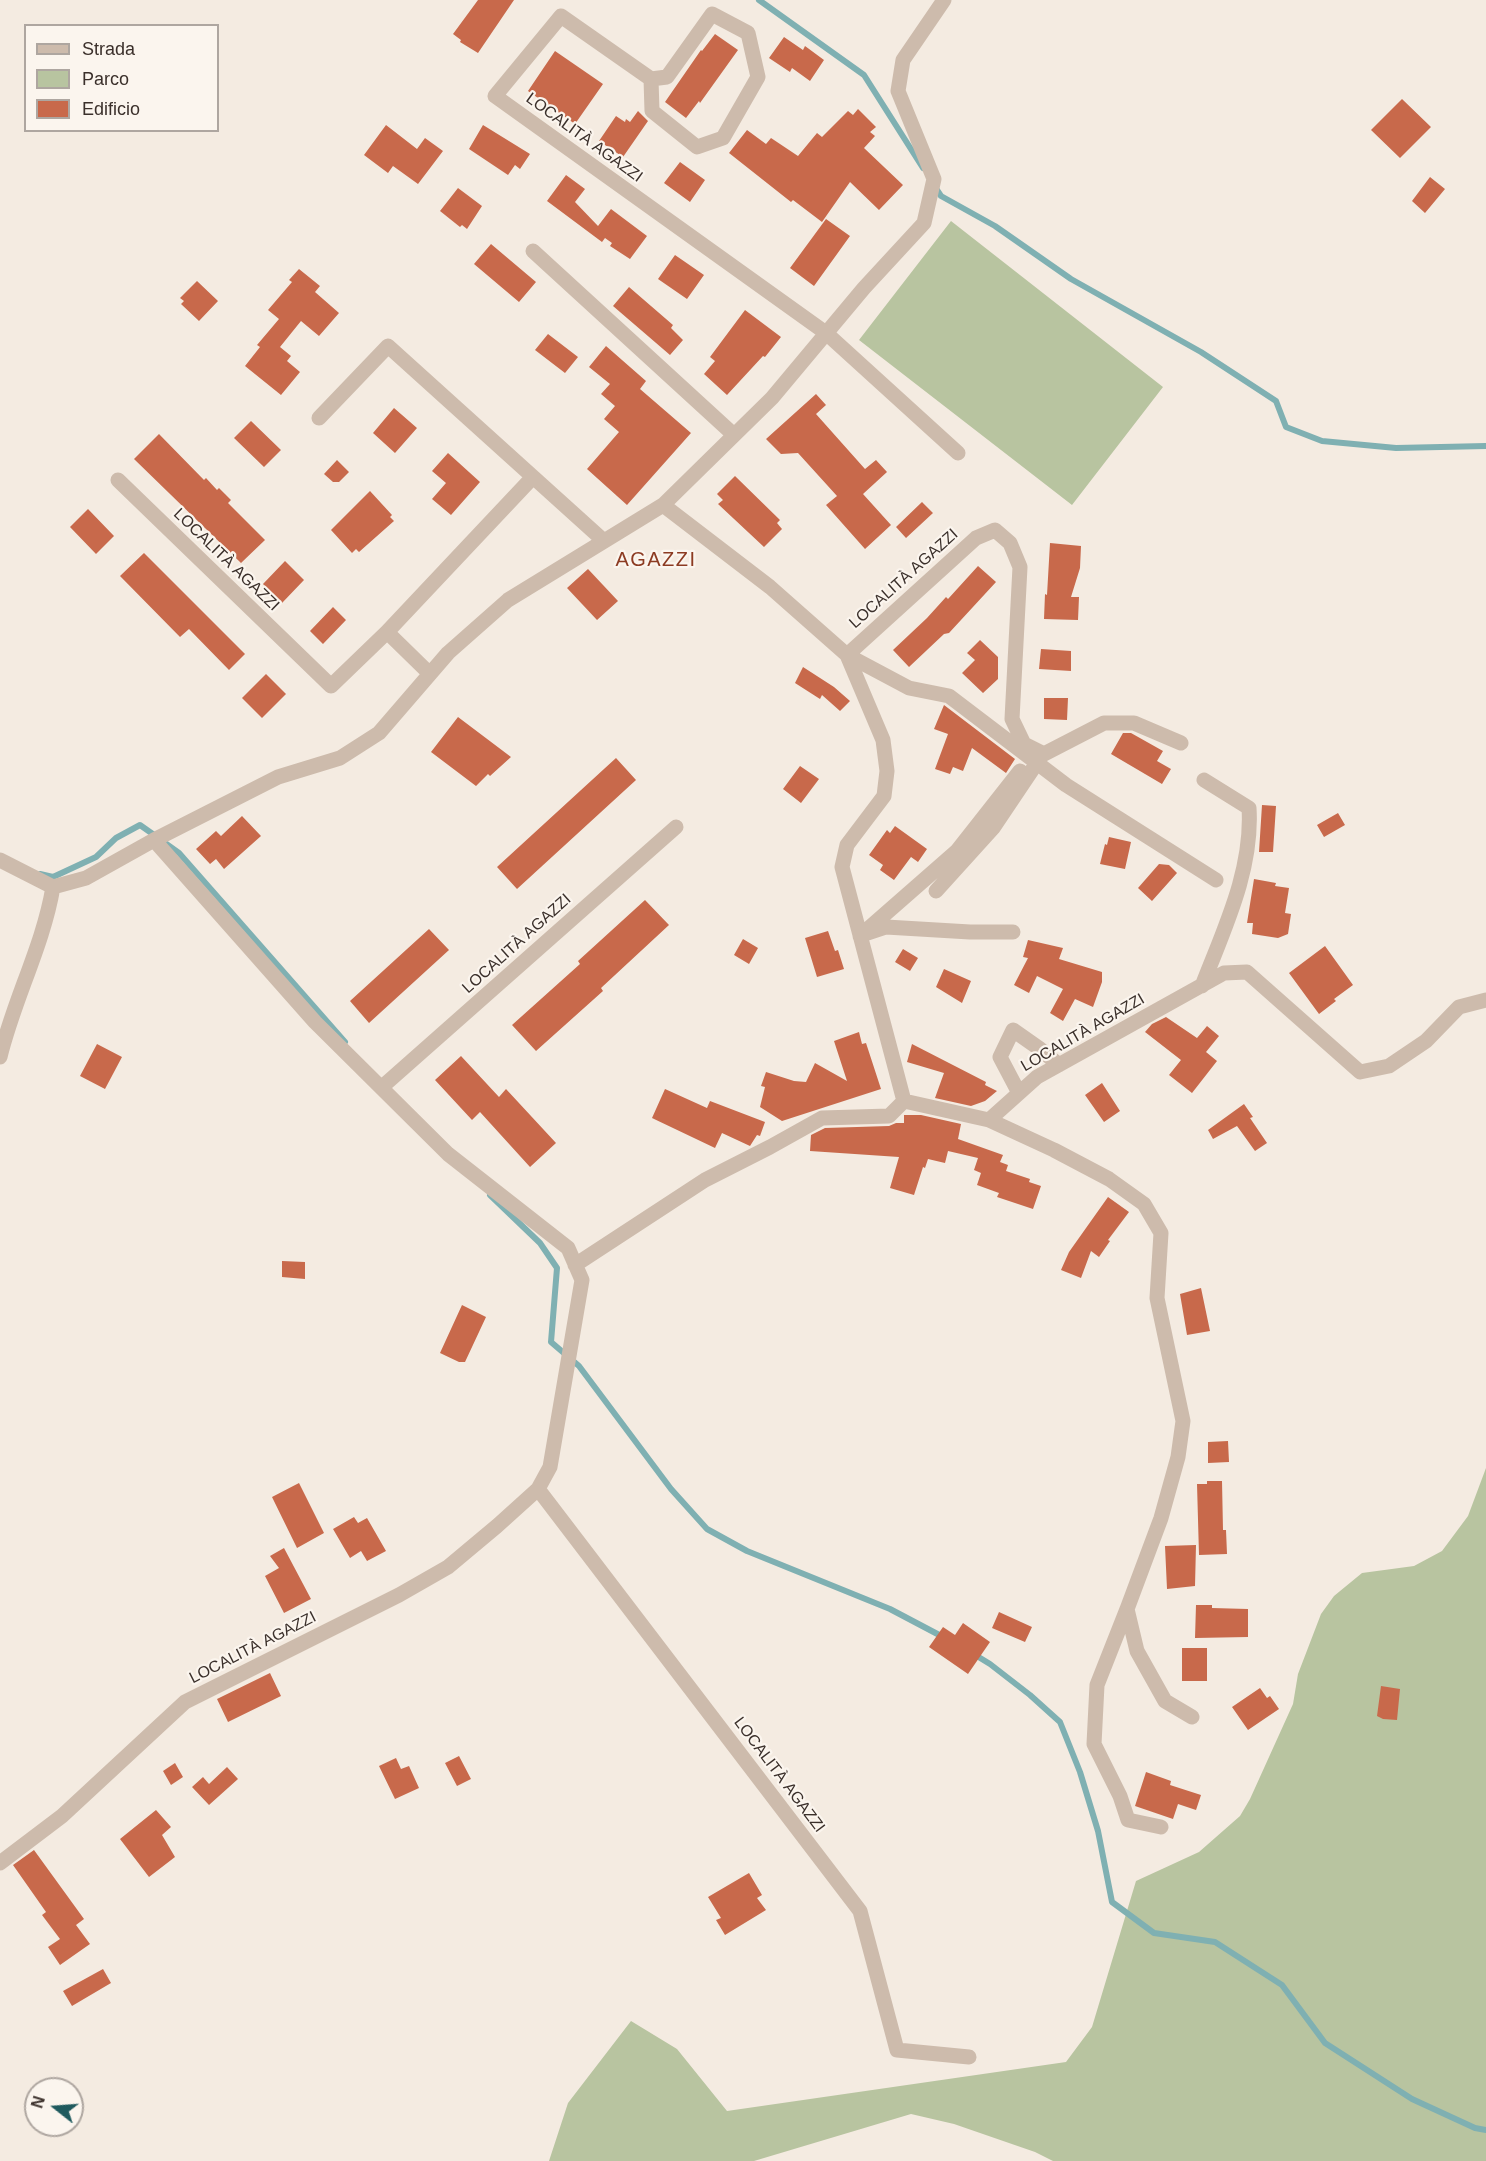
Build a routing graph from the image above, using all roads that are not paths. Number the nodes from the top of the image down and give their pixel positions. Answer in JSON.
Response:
{"nodes":[{"id":1,"x":944,"y":0,"type":"edge"},
{"id":2,"x":651,"y":79,"type":"junction"},
{"id":3,"x":533,"y":251,"type":"dead end"},
{"id":4,"x":826,"y":333,"type":"junction"},
{"id":5,"x":319,"y":418,"type":"dead end"},
{"id":6,"x":734,"y":435,"type":"junction"},
{"id":7,"x":958,"y":453,"type":"dead end"},
{"id":8,"x":533,"y":477,"type":"junction"},
{"id":9,"x":118,"y":480,"type":"dead end"},
{"id":10,"x":663,"y":505,"type":"junction"},
{"id":11,"x":604,"y":541,"type":"junction"},
{"id":12,"x":387,"y":632,"type":"junction"},
{"id":13,"x":847,"y":655,"type":"junction"},
{"id":14,"x":430,"y":674,"type":"junction"},
{"id":15,"x":1181,"y":742,"type":"dead end"},
{"id":16,"x":1037,"y":763,"type":"junction"},
{"id":17,"x":1020,"y":771,"type":"dead end"},
{"id":18,"x":1204,"y":780,"type":"dead end"},
{"id":19,"x":676,"y":827,"type":"dead end"},
{"id":20,"x":154,"y":840,"type":"junction"},
{"id":21,"x":0,"y":860,"type":"edge"},
{"id":22,"x":1216,"y":880,"type":"dead end"},
{"id":23,"x":53,"y":887,"type":"junction"},
{"id":24,"x":936,"y":891,"type":"dead end"},
{"id":25,"x":1013,"y":932,"type":"dead end"},
{"id":26,"x":860,"y":936,"type":"junction"},
{"id":27,"x":1202,"y":986,"type":"junction"},
{"id":28,"x":1486,"y":1000,"type":"edge"},
{"id":29,"x":0,"y":1058,"type":"edge"},
{"id":30,"x":1059,"y":1065,"type":"junction"},
{"id":31,"x":382,"y":1088,"type":"junction"},
{"id":32,"x":1019,"y":1093,"type":"junction"},
{"id":33,"x":904,"y":1101,"type":"junction"},
{"id":34,"x":989,"y":1120,"type":"junction"},
{"id":35,"x":575,"y":1265,"type":"junction"},
{"id":36,"x":538,"y":1489,"type":"junction"},
{"id":37,"x":1127,"y":1609,"type":"junction"},
{"id":38,"x":1192,"y":1717,"type":"dead end"},
{"id":39,"x":1161,"y":1827,"type":"dead end"},
{"id":40,"x":0,"y":1863,"type":"edge"},
{"id":41,"x":969,"y":2057,"type":"dead end"}],
"edges":[{"from":1,"to":4,"type":"street"},
{"from":2,"to":2,"type":"street"},
{"from":2,"to":4,"type":"street","name":"LOCALITÀ AGAZZI"},
{"from":3,"to":6,"type":"street"},
{"from":4,"to":6,"type":"street"},
{"from":4,"to":7,"type":"street"},
{"from":5,"to":8,"type":"street"},
{"from":6,"to":10,"type":"street"},
{"from":8,"to":11,"type":"street"},
{"from":8,"to":12,"type":"street","name":"LOCALITÀ AGAZZI"},
{"from":9,"to":12,"type":"street","name":"LOCALITÀ AGAZZI"},
{"from":10,"to":11,"type":"street"},
{"from":10,"to":13,"type":"street","name":"LOCALITÀ AGAZZI"},
{"from":11,"to":14,"type":"street"},
{"from":12,"to":14,"type":"street"},
{"from":13,"to":15,"type":"street","name":"LOCALITÀ AGAZZI"},
{"from":13,"to":16,"type":"street","name":"LOCALITÀ AGAZZI"},
{"from":13,"to":26,"type":"street","name":"LOCALITÀ AGAZZI"},
{"from":14,"to":20,"type":"street"},
{"from":16,"to":22,"type":"street","name":"LOCALITÀ AGAZZI"},
{"from":16,"to":24,"type":"street"},
{"from":17,"to":26,"type":"street"},
{"from":18,"to":27,"type":"street"},
{"from":19,"to":31,"type":"street","name":"LOCALITÀ AGAZZI"},
{"from":20,"to":23,"type":"street"},
{"from":20,"to":31,"type":"street","name":"LOCALITÀ AGAZZI"},
{"from":21,"to":23,"type":"street"},
{"from":23,"to":29,"type":"street"},
{"from":25,"to":26,"type":"street"},
{"from":26,"to":33,"type":"street","name":"LOCALITÀ AGAZZI"},
{"from":27,"to":28,"type":"street","name":"LOCALITÀ AGAZZI"},
{"from":27,"to":30,"type":"street","name":"LOCALITÀ AGAZZI"},
{"from":30,"to":32,"type":"street","name":"LOCALITÀ AGAZZI"},
{"from":30,"to":32,"type":"street"},
{"from":31,"to":35,"type":"street","name":"LOCALITÀ AGAZZI"},
{"from":32,"to":34,"type":"street","name":"LOCALITÀ AGAZZI"},
{"from":33,"to":34,"type":"street"},
{"from":33,"to":35,"type":"street"},
{"from":34,"to":37,"type":"street"},
{"from":35,"to":36,"type":"street","name":"LOCALITÀ AGAZZI"},
{"from":36,"to":40,"type":"street","name":"LOCALITÀ AGAZZI"},
{"from":36,"to":41,"type":"street","name":"LOCALITÀ AGAZZI"},
{"from":37,"to":38,"type":"street"},
{"from":37,"to":39,"type":"street"}]}
